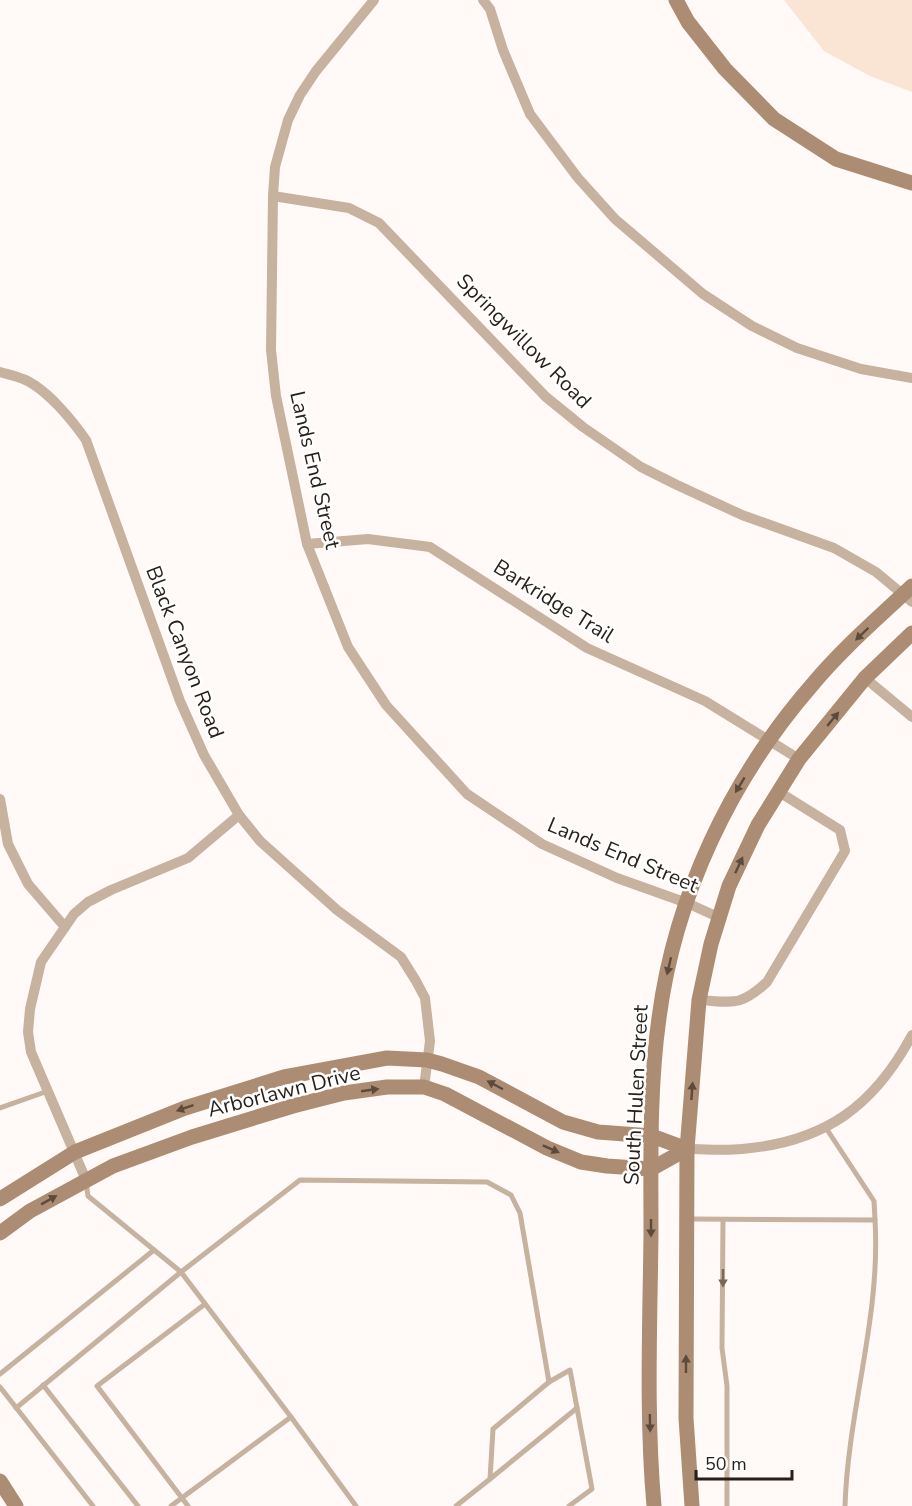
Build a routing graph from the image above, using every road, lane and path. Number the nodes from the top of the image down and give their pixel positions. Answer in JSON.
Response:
{"nodes":[{"id":1,"x":374,"y":0,"type":"edge"},
{"id":2,"x":483,"y":0,"type":"edge"},
{"id":3,"x":676,"y":0,"type":"edge"},
{"id":4,"x":912,"y":183,"type":"edge"},
{"id":5,"x":273,"y":195,"type":"junction"},
{"id":6,"x":0,"y":372,"type":"edge"},
{"id":7,"x":912,"y":378,"type":"edge"},
{"id":8,"x":307,"y":544,"type":"junction"},
{"id":9,"x":909,"y":594,"type":"edge"},
{"id":10,"x":912,"y":633,"type":"edge"},
{"id":11,"x":865,"y":678,"type":"junction"},
{"id":12,"x":912,"y":717,"type":"edge"},
{"id":13,"x":770,"y":740,"type":"junction"},
{"id":14,"x":800,"y":759,"type":"junction"},
{"id":15,"x":779,"y":792,"type":"junction"},
{"id":16,"x":0,"y":799,"type":"edge"},
{"id":17,"x":239,"y":815,"type":"junction"},
{"id":18,"x":687,"y":903,"type":"junction"},
{"id":19,"x":718,"y":917,"type":"junction"},
{"id":20,"x":65,"y":927,"type":"junction"},
{"id":21,"x":699,"y":1000,"type":"junction"},
{"id":22,"x":912,"y":1035,"type":"edge"},
{"id":23,"x":427,"y":1060,"type":"junction"},
{"id":24,"x":424,"y":1087,"type":"junction"},
{"id":25,"x":48,"y":1092,"type":"junction"},
{"id":26,"x":0,"y":1108,"type":"edge"},
{"id":27,"x":826,"y":1128,"type":"junction"},
{"id":28,"x":652,"y":1136,"type":"junction"},
{"id":29,"x":687,"y":1149,"type":"junction"},
{"id":30,"x":75,"y":1152,"type":"junction"},
{"id":31,"x":651,"y":1169,"type":"junction"},
{"id":32,"x":86,"y":1180,"type":"junction"},
{"id":33,"x":0,"y":1199,"type":"edge"},
{"id":34,"x":686,"y":1219,"type":"junction"},
{"id":35,"x":723,"y":1220,"type":"junction"},
{"id":36,"x":875,"y":1220,"type":"junction"},
{"id":37,"x":0,"y":1233,"type":"edge"},
{"id":38,"x":154,"y":1250,"type":"junction"},
{"id":39,"x":181,"y":1272,"type":"junction"},
{"id":40,"x":205,"y":1304,"type":"junction"},
{"id":41,"x":0,"y":1374,"type":"edge"},
{"id":42,"x":549,"y":1382,"type":"junction"},
{"id":43,"x":43,"y":1385,"type":"junction"},
{"id":44,"x":0,"y":1387,"type":"edge"},
{"id":45,"x":16,"y":1408,"type":"junction"},
{"id":46,"x":577,"y":1408,"type":"junction"},
{"id":47,"x":291,"y":1418,"type":"junction"},
{"id":48,"x":490,"y":1479,"type":"junction"},
{"id":49,"x":0,"y":1481,"type":"edge"},
{"id":50,"x":182,"y":1498,"type":"junction"},
{"id":51,"x":16,"y":1506,"type":"edge"},
{"id":52,"x":93,"y":1506,"type":"edge"},
{"id":53,"x":138,"y":1506,"type":"edge"},
{"id":54,"x":171,"y":1506,"type":"edge"},
{"id":55,"x":189,"y":1506,"type":"edge"},
{"id":56,"x":356,"y":1506,"type":"edge"},
{"id":57,"x":456,"y":1506,"type":"edge"},
{"id":58,"x":569,"y":1506,"type":"edge"},
{"id":59,"x":654,"y":1506,"type":"edge"},
{"id":60,"x":692,"y":1506,"type":"edge"},
{"id":61,"x":727,"y":1506,"type":"edge"},
{"id":62,"x":845,"y":1506,"type":"edge"}],
"edges":[{"from":1,"to":5,"type":"street","name":"Lands End Street"},
{"from":2,"to":7,"type":"street"},
{"from":3,"to":4,"type":"main road"},
{"from":5,"to":8,"type":"street","name":"Lands End Street"},
{"from":5,"to":9,"type":"street","name":"Springwillow Road"},
{"from":6,"to":17,"type":"street","name":"Black Canyon Road"},
{"from":8,"to":13,"type":"street","name":"Barkridge Trail"},
{"from":8,"to":18,"type":"street","name":"Lands End Street"},
{"from":9,"to":13,"type":"main road","name":"South Hulen Street","one_way":true},
{"from":10,"to":11,"type":"main road"},
{"from":11,"to":12,"type":"street"},
{"from":14,"to":11,"type":"main road","one_way":true},
{"from":13,"to":14,"type":"street","name":"Barkridge Trail"},
{"from":13,"to":18,"type":"main road","name":"South Hulen Street","one_way":true},
{"from":14,"to":15,"type":"main road"},
{"from":19,"to":15,"type":"main road","one_way":true},
{"from":15,"to":21,"type":"street"},
{"from":16,"to":20,"type":"street"},
{"from":17,"to":20,"type":"street"},
{"from":17,"to":23,"type":"street","name":"Black Canyon Road"},
{"from":18,"to":19,"type":"street","name":"Lands End Street"},
{"from":18,"to":28,"type":"main road","name":"South Hulen Street","one_way":true},
{"from":19,"to":21,"type":"main road"},
{"from":20,"to":25,"type":"street"},
{"from":29,"to":21,"type":"main road","one_way":true},
{"from":22,"to":27,"type":"street","name":"Arborlawn Drive"},
{"from":23,"to":24,"type":"street","name":"Black Canyon Road"},
{"from":28,"to":23,"type":"main road","name":"Arborlawn Drive","one_way":true},
{"from":23,"to":30,"type":"main road","name":"Arborlawn Drive","one_way":true},
{"from":24,"to":31,"type":"main road","name":"Arborlawn Drive","one_way":true},
{"from":32,"to":24,"type":"main road","name":"Arborlawn Drive","one_way":true},
{"from":25,"to":26,"type":"lane"},
{"from":25,"to":30,"type":"street"},
{"from":27,"to":29,"type":"street","name":"Arborlawn Drive"},
{"from":27,"to":36,"type":"lane"},
{"from":28,"to":29,"type":"main road","name":"Arborlawn Drive"},
{"from":28,"to":31,"type":"main road","name":"South Hulen Street"},
{"from":29,"to":31,"type":"main road","name":"Arborlawn Drive"},
{"from":29,"to":34,"type":"main road"},
{"from":30,"to":32,"type":"street"},
{"from":30,"to":33,"type":"main road","name":"Arborlawn Drive"},
{"from":31,"to":59,"type":"main road","name":"South Hulen Street","one_way":true},
{"from":37,"to":32,"type":"main road","name":"Arborlawn Drive","one_way":true},
{"from":32,"to":38,"type":"lane"},
{"from":34,"to":35,"type":"lane"},
{"from":60,"to":34,"type":"main road","one_way":true},
{"from":35,"to":36,"type":"lane"},
{"from":35,"to":61,"type":"lane","one_way":true},
{"from":36,"to":62,"type":"lane"},
{"from":38,"to":39,"type":"lane"},
{"from":38,"to":41,"type":"lane"},
{"from":39,"to":40,"type":"lane"},
{"from":39,"to":42,"type":"lane"},
{"from":39,"to":43,"type":"lane"},
{"from":40,"to":47,"type":"lane"},
{"from":40,"to":50,"type":"lane"},
{"from":42,"to":46,"type":"lane"},
{"from":42,"to":48,"type":"lane"},
{"from":43,"to":45,"type":"lane"},
{"from":43,"to":53,"type":"lane"},
{"from":44,"to":45,"type":"lane"},
{"from":45,"to":52,"type":"lane"},
{"from":46,"to":48,"type":"lane"},
{"from":46,"to":58,"type":"lane"},
{"from":47,"to":50,"type":"lane"},
{"from":47,"to":56,"type":"lane"},
{"from":48,"to":57,"type":"lane"},
{"from":49,"to":51,"type":"main road"},
{"from":50,"to":54,"type":"lane"},
{"from":50,"to":55,"type":"lane"}]}
